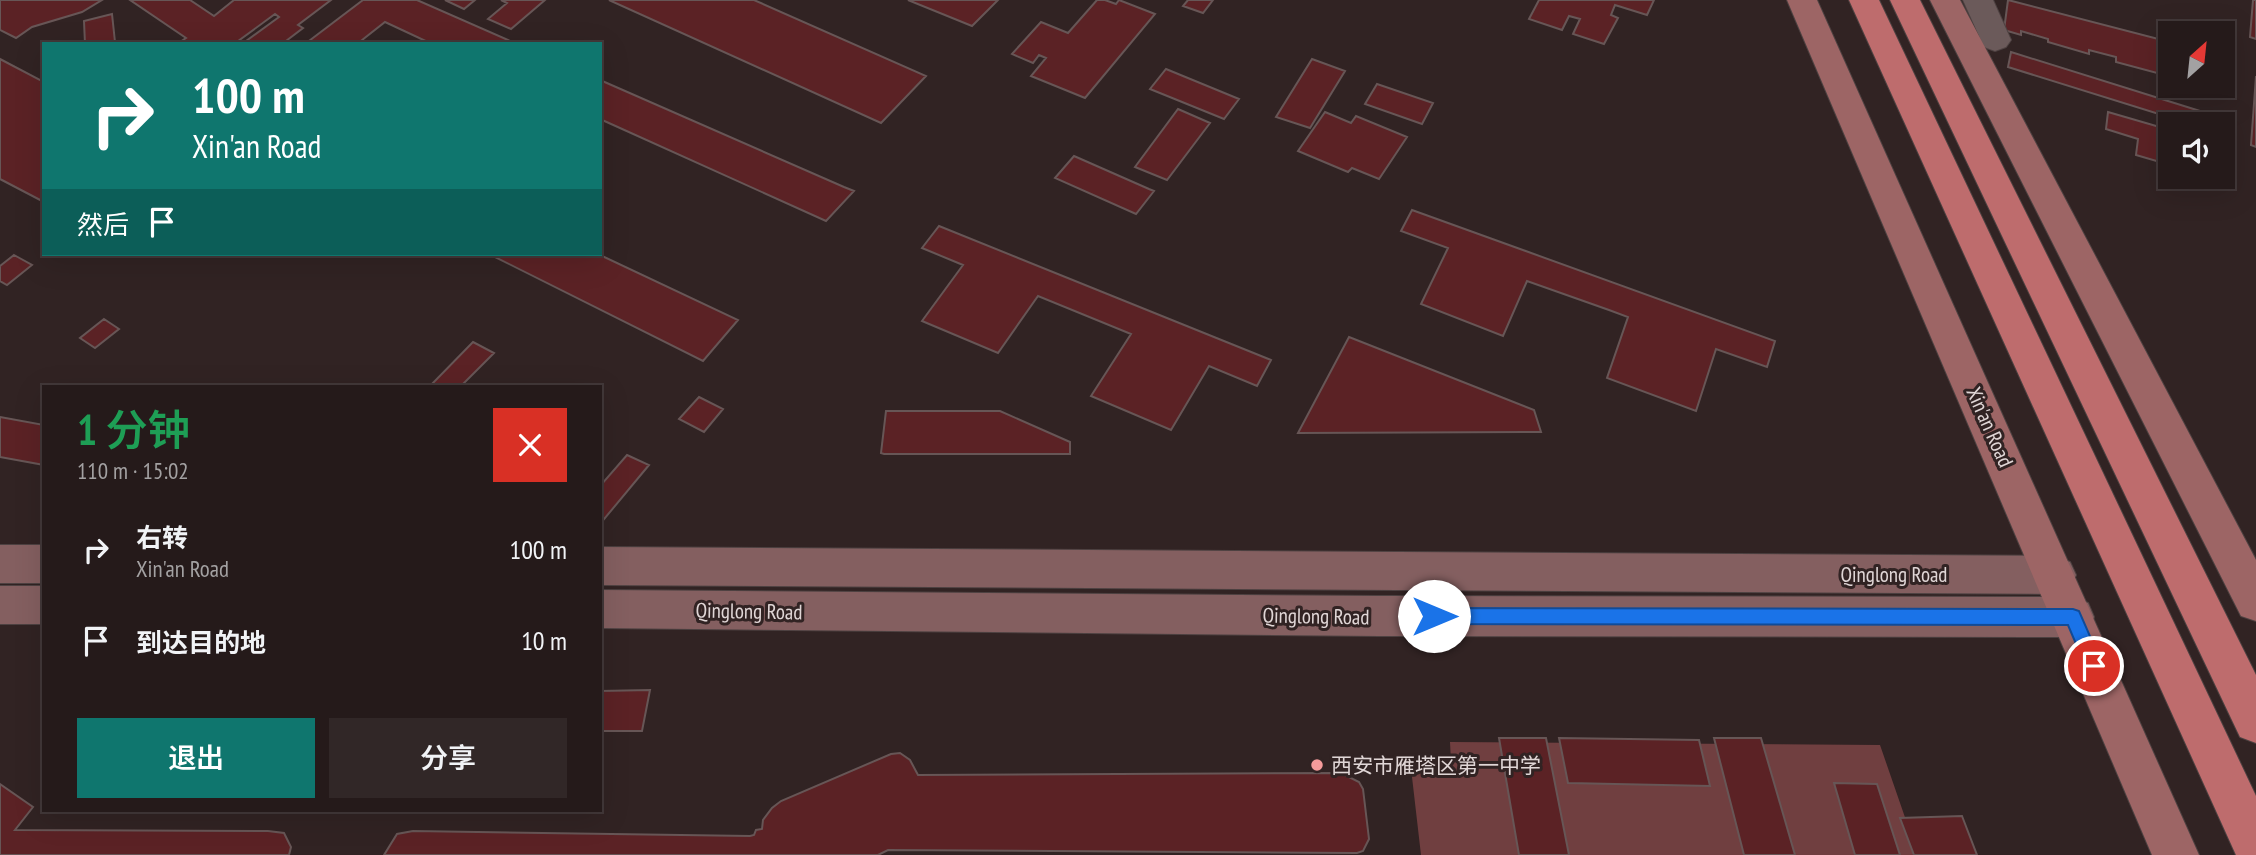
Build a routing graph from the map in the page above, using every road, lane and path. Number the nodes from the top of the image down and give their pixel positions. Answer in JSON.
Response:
{"nodes":[{"id":1,"x":1802,"y":0,"type":"edge"},
{"id":2,"x":1864,"y":0,"type":"edge"},
{"id":3,"x":1905,"y":0,"type":"edge"},
{"id":4,"x":1945,"y":0,"type":"edge"},
{"id":5,"x":1978,"y":0,"type":"edge"},
{"id":6,"x":1995,"y":40,"type":"dead end"},
{"id":7,"x":0,"y":564,"type":"edge"},
{"id":8,"x":42,"y":564,"type":"edge"},
{"id":9,"x":602,"y":566,"type":"edge"},
{"id":10,"x":2054,"y":575,"type":"junction"},
{"id":11,"x":2256,"y":602,"type":"edge"},
{"id":12,"x":0,"y":605,"type":"edge"},
{"id":13,"x":42,"y":605,"type":"edge"},
{"id":14,"x":602,"y":609,"type":"edge"},
{"id":15,"x":2073,"y":617,"type":"junction"},
{"id":16,"x":2256,"y":722,"type":"edge"},
{"id":17,"x":2256,"y":847,"type":"edge"},
{"id":18,"x":2176,"y":855,"type":"edge"}],
"edges":[{"from":1,"to":10,"type":"main road","name":"Xin'an Road"},
{"from":2,"to":17,"type":"highway"},
{"from":3,"to":16,"type":"highway"},
{"from":4,"to":11,"type":"main road"},
{"from":5,"to":6,"type":"street"},
{"from":7,"to":8,"type":"street"},
{"from":9,"to":10,"type":"street","name":"Qinglong Road"},
{"from":10,"to":15,"type":"main road","name":"Xin'an Road"},
{"from":12,"to":13,"type":"street"},
{"from":14,"to":15,"type":"street","name":"Qinglong Road"},
{"from":15,"to":18,"type":"main road","name":"Xin'an Road"}]}
